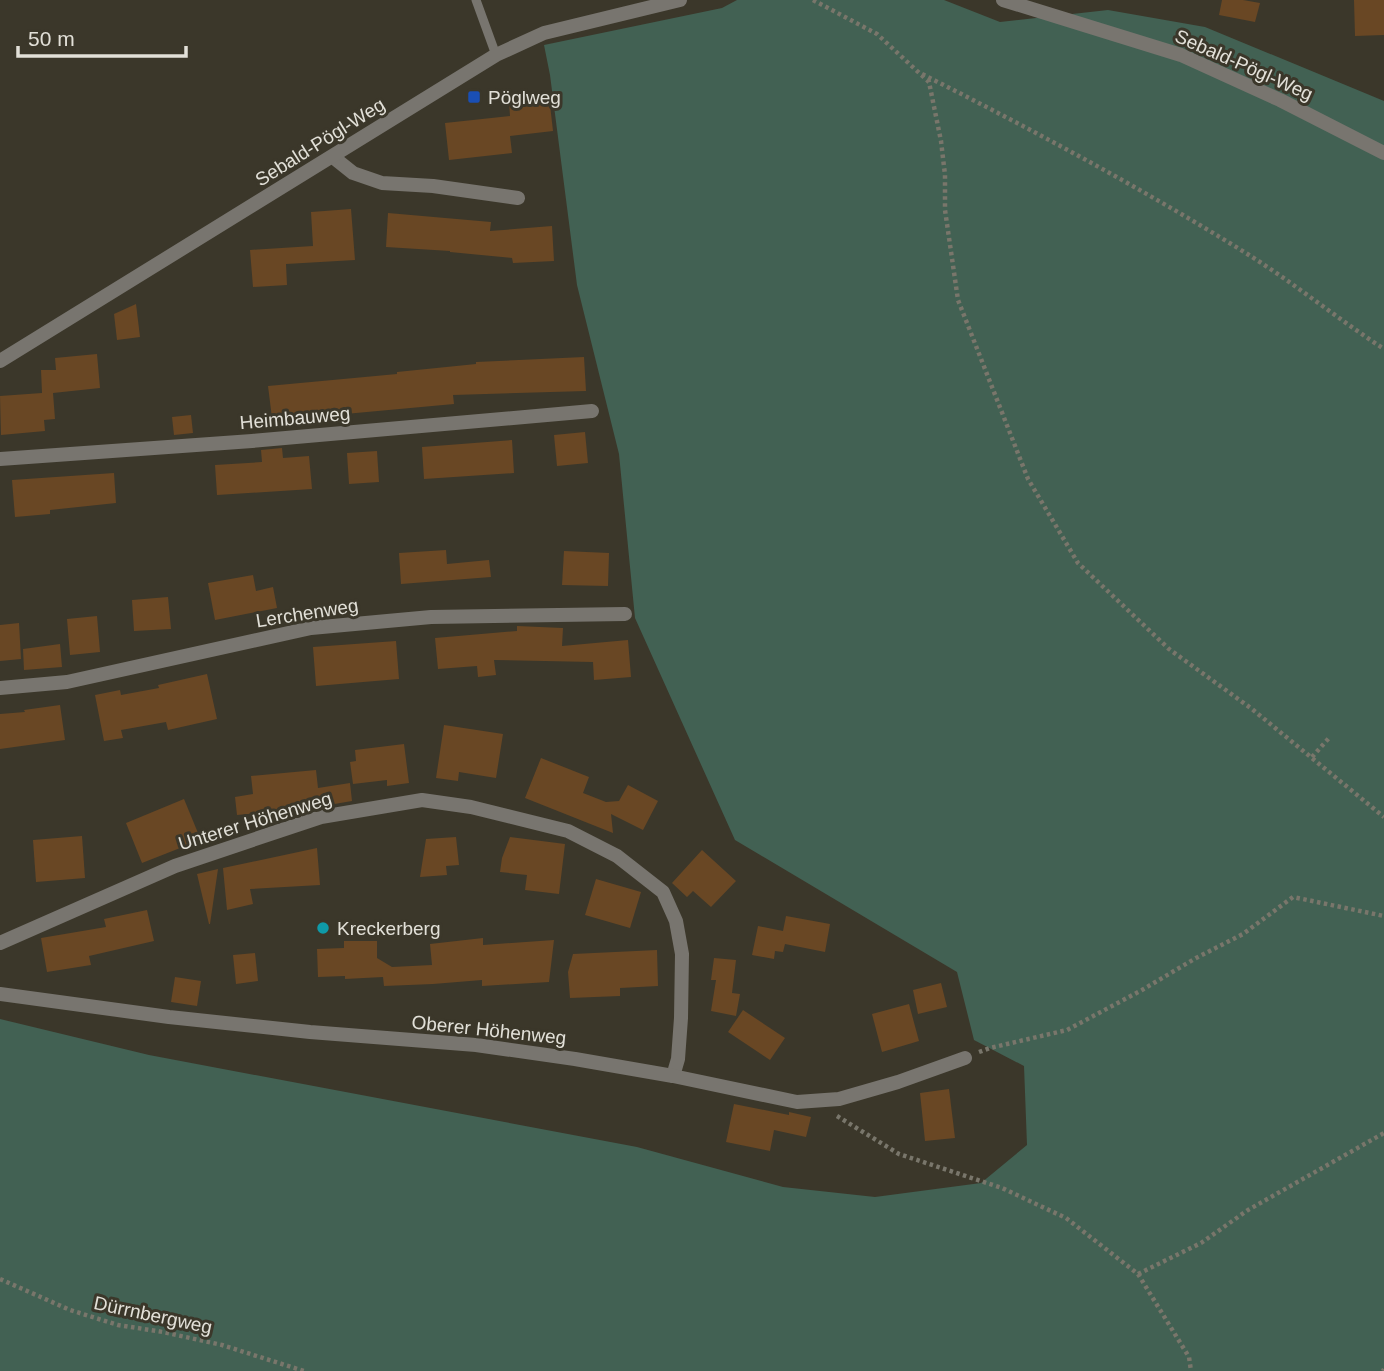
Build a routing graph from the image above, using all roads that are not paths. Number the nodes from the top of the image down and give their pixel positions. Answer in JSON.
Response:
{"nodes":[{"id":1,"x":476,"y":0,"type":"edge"},
{"id":2,"x":680,"y":0,"type":"edge"},
{"id":3,"x":1003,"y":0,"type":"edge"},
{"id":4,"x":496,"y":55,"type":"junction"},
{"id":5,"x":1384,"y":153,"type":"edge"},
{"id":6,"x":333,"y":157,"type":"junction"},
{"id":7,"x":518,"y":198,"type":"dead end"},
{"id":8,"x":0,"y":361,"type":"edge"},
{"id":9,"x":592,"y":411,"type":"dead end"},
{"id":10,"x":0,"y":458,"type":"edge"},
{"id":11,"x":625,"y":614,"type":"dead end"},
{"id":12,"x":0,"y":688,"type":"edge"},
{"id":13,"x":0,"y":943,"type":"edge"},
{"id":14,"x":0,"y":994,"type":"edge"},
{"id":15,"x":965,"y":1058,"type":"road end"},
{"id":16,"x":673,"y":1076,"type":"junction"}],
"edges":[{"from":1,"to":4,"type":"lane"},
{"from":2,"to":4,"type":"street","name":"Sebald-Pögl-Weg"},
{"from":3,"to":5,"type":"street","name":"Sebald-Pögl-Weg"},
{"from":4,"to":6,"type":"street","name":"Sebald-Pögl-Weg"},
{"from":6,"to":7,"type":"street"},
{"from":6,"to":8,"type":"street","name":"Sebald-Pögl-Weg"},
{"from":9,"to":10,"type":"street","name":"Heimbauweg"},
{"from":11,"to":12,"type":"street","name":"Lerchenweg"},
{"from":13,"to":16,"type":"street","name":"Unterer Höhenweg"},
{"from":14,"to":16,"type":"street","name":"Oberer Höhenweg"},
{"from":15,"to":16,"type":"street","name":"Oberer Höhenweg"}]}
